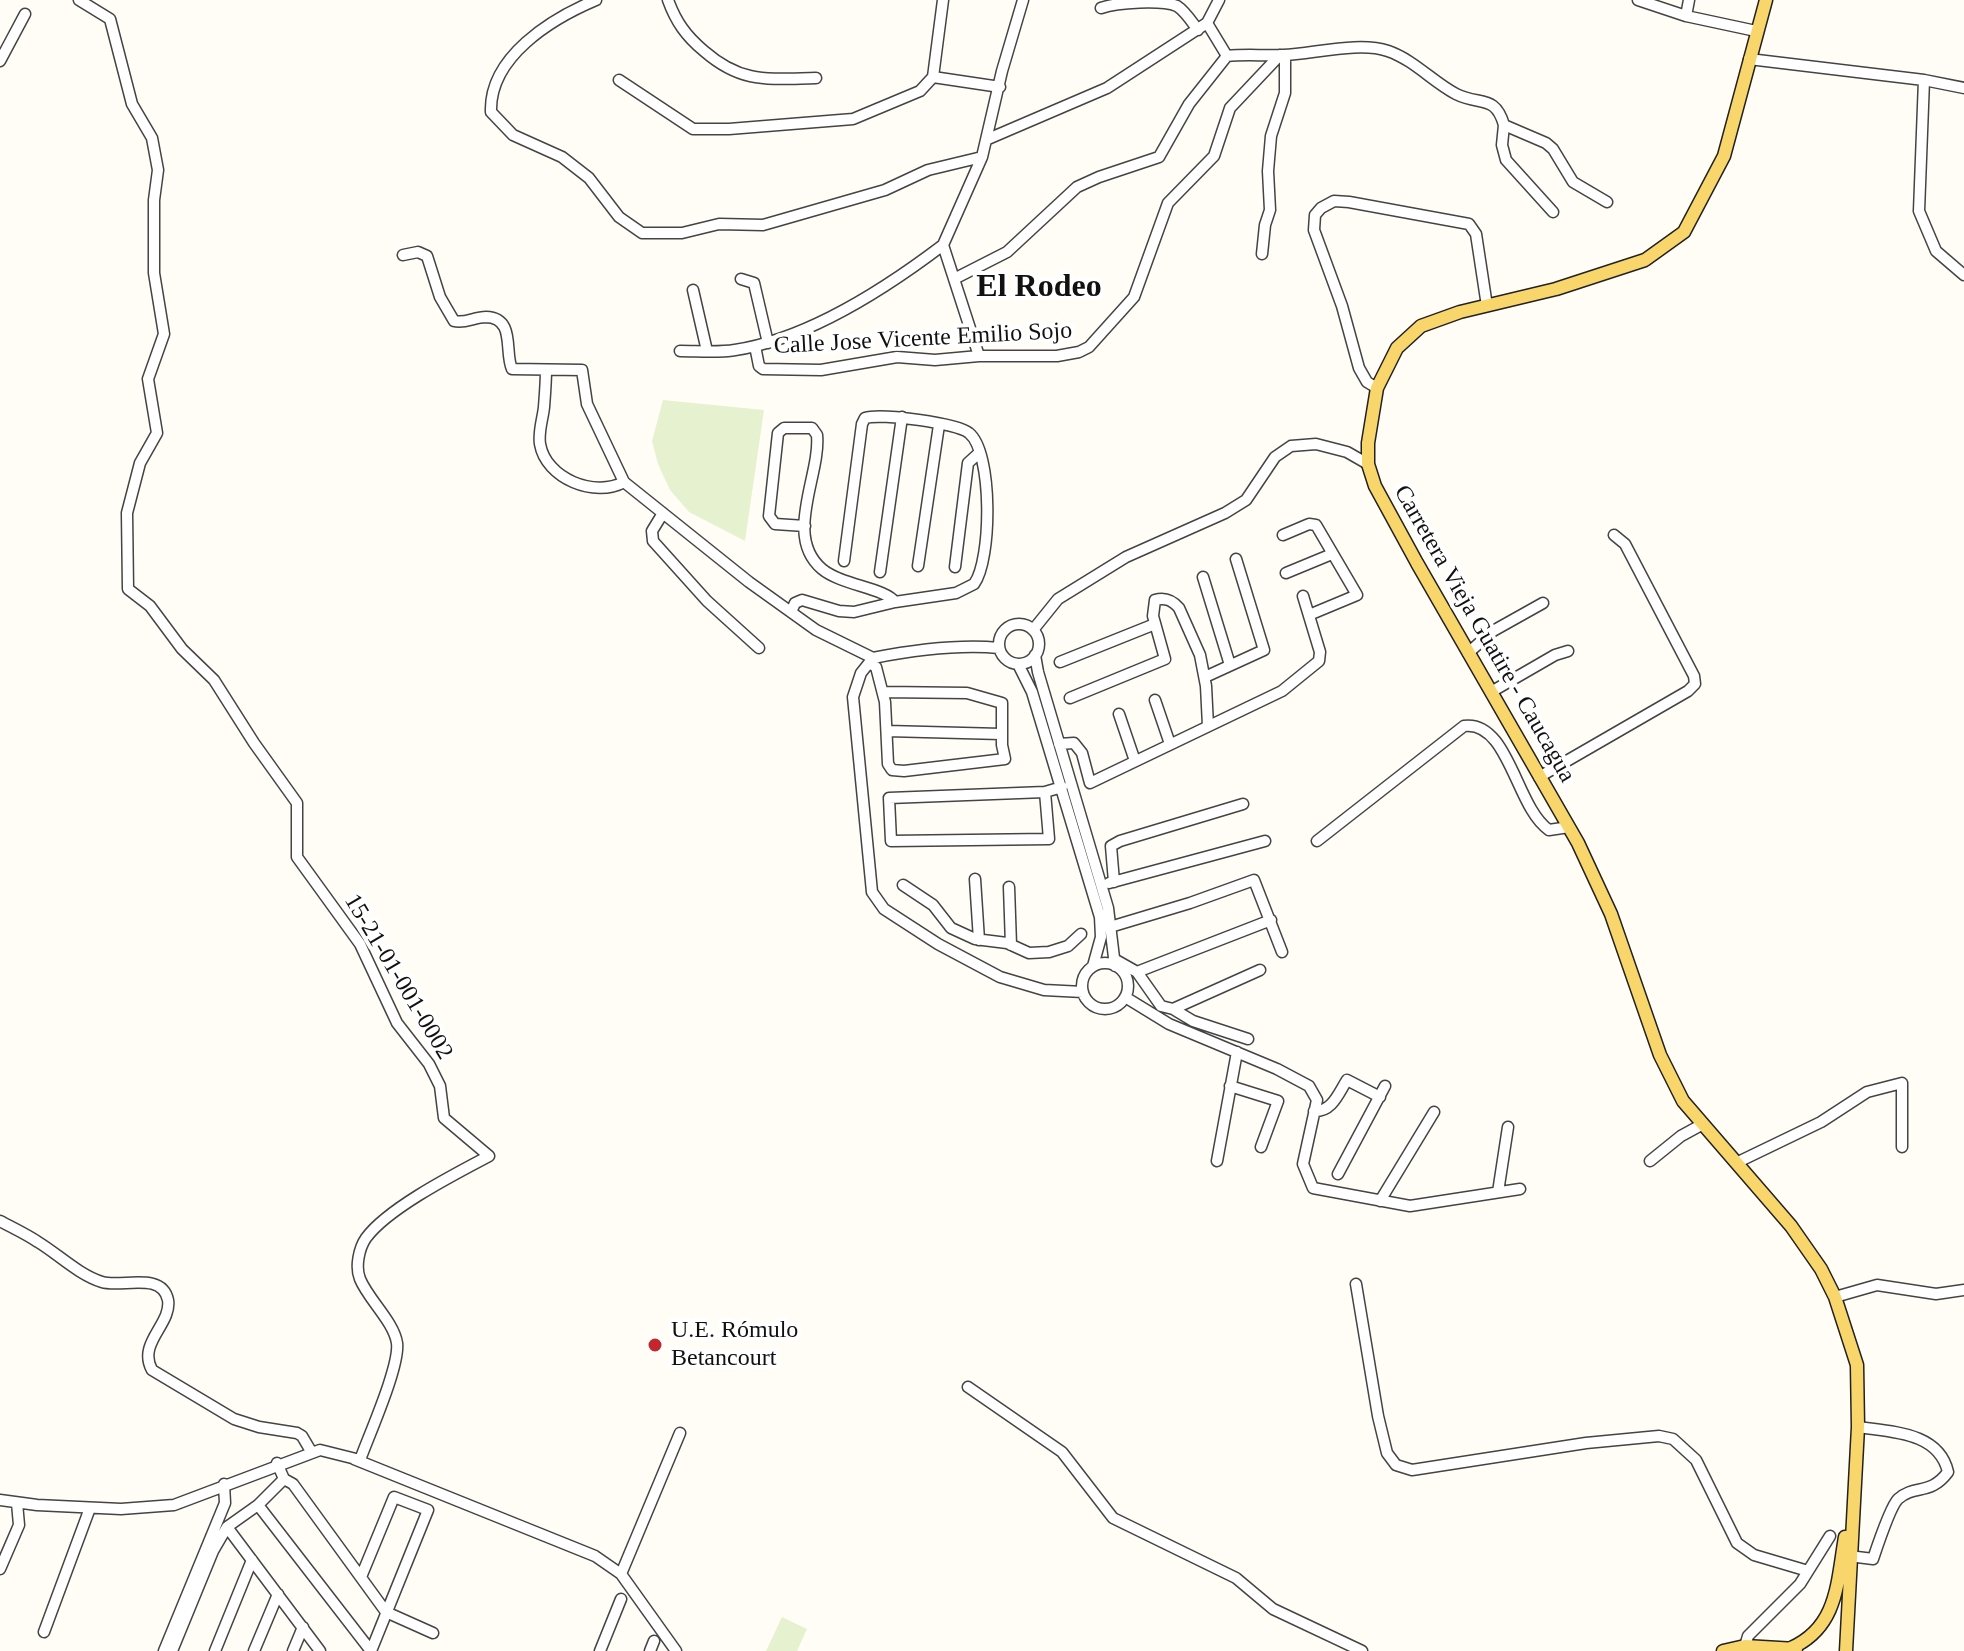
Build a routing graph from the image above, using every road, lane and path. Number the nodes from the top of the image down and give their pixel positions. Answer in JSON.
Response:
{"nodes":[{"id":1,"x":79,"y":0,"type":"edge"},
{"id":2,"x":596,"y":0,"type":"edge"},
{"id":3,"x":668,"y":0,"type":"edge"},
{"id":4,"x":943,"y":0,"type":"edge"},
{"id":5,"x":1023,"y":0,"type":"edge"},
{"id":6,"x":1219,"y":0,"type":"edge"},
{"id":7,"x":1638,"y":0,"type":"edge"},
{"id":8,"x":1689,"y":0,"type":"edge"},
{"id":9,"x":1766,"y":0,"type":"edge"},
{"id":10,"x":1668,"y":5,"type":"edge"},
{"id":11,"x":1101,"y":8,"type":"dead end"},
{"id":12,"x":25,"y":14,"type":"dead end"},
{"id":13,"x":1686,"y":16,"type":"junction"},
{"id":14,"x":1203,"y":26,"type":"junction"},
{"id":15,"x":1756,"y":31,"type":"junction"},
{"id":16,"x":1282,"y":55,"type":"junction"},
{"id":17,"x":1227,"y":56,"type":"junction"},
{"id":18,"x":1749,"y":59,"type":"junction"},
{"id":19,"x":0,"y":61,"type":"edge"},
{"id":20,"x":933,"y":77,"type":"junction"},
{"id":21,"x":816,"y":78,"type":"dead end"},
{"id":22,"x":619,"y":80,"type":"dead end"},
{"id":23,"x":1924,"y":80,"type":"junction"},
{"id":24,"x":1000,"y":87,"type":"junction"},
{"id":25,"x":1964,"y":88,"type":"edge"},
{"id":26,"x":1504,"y":125,"type":"junction"},
{"id":27,"x":988,"y":139,"type":"junction"},
{"id":28,"x":982,"y":157,"type":"junction"},
{"id":29,"x":1607,"y":202,"type":"dead end"},
{"id":30,"x":1553,"y":212,"type":"dead end"},
{"id":31,"x":943,"y":245,"type":"junction"},
{"id":32,"x":1262,"y":254,"type":"dead end"},
{"id":33,"x":403,"y":255,"type":"dead end"},
{"id":34,"x":1964,"y":275,"type":"edge"},
{"id":35,"x":741,"y":279,"type":"dead end"},
{"id":36,"x":954,"y":279,"type":"junction"},
{"id":37,"x":693,"y":290,"type":"dead end"},
{"id":38,"x":1487,"y":306,"type":"junction"},
{"id":39,"x":768,"y":343,"type":"junction"},
{"id":40,"x":755,"y":346,"type":"junction"},
{"id":41,"x":680,"y":351,"type":"dead end"},
{"id":42,"x":707,"y":351,"type":"junction"},
{"id":43,"x":979,"y":356,"type":"junction"},
{"id":44,"x":546,"y":370,"type":"junction"},
{"id":45,"x":1377,"y":388,"type":"junction"},
{"id":46,"x":902,"y":417,"type":"junction"},
{"id":47,"x":939,"y":425,"type":"junction"},
{"id":48,"x":979,"y":453,"type":"junction"},
{"id":49,"x":1368,"y":464,"type":"junction"},
{"id":50,"x":624,"y":482,"type":"junction"},
{"id":51,"x":663,"y":513,"type":"junction"},
{"id":52,"x":805,"y":526,"type":"junction"},
{"id":53,"x":1283,"y":535,"type":"dead end"},
{"id":54,"x":1614,"y":535,"type":"dead end"},
{"id":55,"x":1332,"y":554,"type":"junction"},
{"id":56,"x":1236,"y":559,"type":"dead end"},
{"id":57,"x":844,"y":561,"type":"dead end"},
{"id":58,"x":918,"y":566,"type":"dead end"},
{"id":59,"x":955,"y":567,"type":"dead end"},
{"id":60,"x":880,"y":572,"type":"dead end"},
{"id":61,"x":1286,"y":573,"type":"dead end"},
{"id":62,"x":1203,"y":577,"type":"dead end"},
{"id":63,"x":1303,"y":596,"type":"dead end"},
{"id":64,"x":895,"y":602,"type":"junction"},
{"id":65,"x":1543,"y":603,"type":"dead end"},
{"id":66,"x":791,"y":612,"type":"junction"},
{"id":67,"x":1309,"y":615,"type":"junction"},
{"id":68,"x":1155,"y":624,"type":"junction"},
{"id":69,"x":1033,"y":630,"type":"junction"},
{"id":70,"x":759,"y":648,"type":"dead end"},
{"id":71,"x":999,"y":648,"type":"junction"},
{"id":72,"x":1568,"y":651,"type":"dead end"},
{"id":73,"x":1468,"y":653,"type":"junction"},
{"id":74,"x":1035,"y":655,"type":"junction"},
{"id":75,"x":871,"y":660,"type":"junction"},
{"id":76,"x":1060,"y":662,"type":"dead end"},
{"id":77,"x":1018,"y":664,"type":"junction"},
{"id":78,"x":1230,"y":665,"type":"junction"},
{"id":79,"x":1205,"y":677,"type":"junction"},
{"id":80,"x":883,"y":692,"type":"junction"},
{"id":81,"x":1491,"y":692,"type":"junction"},
{"id":82,"x":1070,"y":698,"type":"dead end"},
{"id":83,"x":1155,"y":700,"type":"dead end"},
{"id":84,"x":1119,"y":714,"type":"dead end"},
{"id":85,"x":1208,"y":726,"type":"junction"},
{"id":86,"x":887,"y":731,"type":"junction"},
{"id":87,"x":1001,"y":734,"type":"junction"},
{"id":88,"x":1059,"y":744,"type":"junction"},
{"id":89,"x":1170,"y":744,"type":"junction"},
{"id":90,"x":1135,"y":761,"type":"junction"},
{"id":91,"x":1539,"y":777,"type":"junction"},
{"id":92,"x":1062,"y":787,"type":"junction"},
{"id":93,"x":1045,"y":792,"type":"junction"},
{"id":94,"x":1243,"y":804,"type":"dead end"},
{"id":95,"x":1569,"y":827,"type":"junction"},
{"id":96,"x":1265,"y":841,"type":"dead end"},
{"id":97,"x":1317,"y":841,"type":"dead end"},
{"id":98,"x":975,"y":879,"type":"dead end"},
{"id":99,"x":1114,"y":882,"type":"junction"},
{"id":100,"x":903,"y":885,"type":"dead end"},
{"id":101,"x":1101,"y":885,"type":"junction"},
{"id":102,"x":1009,"y":887,"type":"dead end"},
{"id":103,"x":1271,"y":920,"type":"junction"},
{"id":104,"x":1110,"y":927,"type":"junction"},
{"id":105,"x":1081,"y":934,"type":"dead end"},
{"id":106,"x":977,"y":940,"type":"junction"},
{"id":107,"x":1011,"y":945,"type":"junction"},
{"id":108,"x":1282,"y":952,"type":"dead end"},
{"id":109,"x":970,"y":961,"type":"junction"},
{"id":110,"x":1114,"y":962,"type":"junction"},
{"id":111,"x":1093,"y":966,"type":"junction"},
{"id":112,"x":1260,"y":970,"type":"dead end"},
{"id":113,"x":1137,"y":972,"type":"junction"},
{"id":114,"x":1083,"y":992,"type":"junction"},
{"id":115,"x":1125,"y":997,"type":"junction"},
{"id":116,"x":1173,"y":1009,"type":"junction"},
{"id":117,"x":1248,"y":1039,"type":"dead end"},
{"id":118,"x":1237,"y":1052,"type":"junction"},
{"id":119,"x":1230,"y":1086,"type":"junction"},
{"id":120,"x":1385,"y":1086,"type":"dead end"},
{"id":121,"x":1380,"y":1097,"type":"junction"},
{"id":122,"x":1314,"y":1111,"type":"junction"},
{"id":123,"x":1434,"y":1112,"type":"dead end"},
{"id":124,"x":1703,"y":1124,"type":"junction"},
{"id":125,"x":1508,"y":1127,"type":"dead end"},
{"id":126,"x":1261,"y":1147,"type":"dead end"},
{"id":127,"x":1902,"y":1147,"type":"dead end"},
{"id":128,"x":1217,"y":1161,"type":"dead end"},
{"id":129,"x":1650,"y":1161,"type":"dead end"},
{"id":130,"x":1736,"y":1163,"type":"junction"},
{"id":131,"x":1338,"y":1174,"type":"dead end"},
{"id":132,"x":1520,"y":1189,"type":"dead end"},
{"id":133,"x":1498,"y":1192,"type":"junction"},
{"id":134,"x":1380,"y":1201,"type":"junction"},
{"id":135,"x":0,"y":1221,"type":"edge"},
{"id":136,"x":1356,"y":1284,"type":"dead end"},
{"id":137,"x":1964,"y":1290,"type":"edge"},
{"id":138,"x":1835,"y":1297,"type":"junction"},
{"id":139,"x":968,"y":1387,"type":"dead end"},
{"id":140,"x":1858,"y":1427,"type":"junction"},
{"id":141,"x":680,"y":1433,"type":"dead end"},
{"id":142,"x":312,"y":1453,"type":"junction"},
{"id":143,"x":277,"y":1463,"type":"junction"},
{"id":144,"x":284,"y":1479,"type":"junction"},
{"id":145,"x":224,"y":1484,"type":"junction"},
{"id":146,"x":1854,"y":1487,"type":"junction"},
{"id":147,"x":0,"y":1501,"type":"edge"},
{"id":148,"x":17,"y":1503,"type":"junction"},
{"id":149,"x":258,"y":1505,"type":"junction"},
{"id":150,"x":90,"y":1508,"type":"junction"},
{"id":151,"x":227,"y":1527,"type":"junction"},
{"id":152,"x":1830,"y":1536,"type":"dead end"},
{"id":153,"x":1857,"y":1557,"type":"junction"},
{"id":154,"x":252,"y":1560,"type":"junction"},
{"id":155,"x":0,"y":1569,"type":"edge"},
{"id":156,"x":1808,"y":1571,"type":"junction"},
{"id":157,"x":621,"y":1574,"type":"junction"},
{"id":158,"x":361,"y":1577,"type":"junction"},
{"id":159,"x":278,"y":1594,"type":"junction"},
{"id":160,"x":621,"y":1599,"type":"dead end"},
{"id":161,"x":386,"y":1612,"type":"junction"},
{"id":162,"x":303,"y":1627,"type":"junction"},
{"id":163,"x":44,"y":1632,"type":"dead end"},
{"id":164,"x":433,"y":1633,"type":"dead end"},
{"id":165,"x":1745,"y":1646,"type":"junction"},
{"id":166,"x":1791,"y":1648,"type":"junction"},
{"id":167,"x":164,"y":1651,"type":"edge"},
{"id":168,"x":172,"y":1651,"type":"edge"},
{"id":169,"x":215,"y":1651,"type":"edge"},
{"id":170,"x":254,"y":1651,"type":"edge"},
{"id":171,"x":293,"y":1651,"type":"edge"},
{"id":172,"x":320,"y":1651,"type":"edge"},
{"id":173,"x":371,"y":1651,"type":"edge"},
{"id":174,"x":600,"y":1651,"type":"edge"},
{"id":175,"x":676,"y":1651,"type":"edge"},
{"id":176,"x":1362,"y":1651,"type":"edge"},
{"id":177,"x":1723,"y":1651,"type":"edge"},
{"id":178,"x":1804,"y":1651,"type":"edge"},
{"id":179,"x":1846,"y":1651,"type":"edge"},
{"id":180,"x":1854,"y":1651,"type":"edge"}],
"edges":[{"from":1,"to":147,"type":"street","name":"15-21-01-001-0002"},
{"from":2,"to":28,"type":"street"},
{"from":3,"to":21,"type":"street"},
{"from":4,"to":20,"type":"street"},
{"from":5,"to":24,"type":"street"},
{"from":6,"to":14,"type":"street"},
{"from":7,"to":10,"type":"street"},
{"from":8,"to":13,"type":"street"},
{"from":9,"to":15,"type":"main road","name":"Carretera Vieja Guatire - Caucagua"},
{"from":10,"to":13,"type":"street"},
{"from":11,"to":14,"type":"street"},
{"from":12,"to":19,"type":"street"},
{"from":13,"to":15,"type":"street"},
{"from":14,"to":17,"type":"street"},
{"from":14,"to":27,"type":"street"},
{"from":15,"to":18,"type":"main road","name":"Carretera Vieja Guatire - Caucagua"},
{"from":16,"to":17,"type":"street"},
{"from":16,"to":26,"type":"street"},
{"from":16,"to":32,"type":"street"},
{"from":16,"to":43,"type":"street","name":"Calle Jose Vicente Emilio Sojo"},
{"from":17,"to":36,"type":"street"},
{"from":18,"to":23,"type":"street"},
{"from":18,"to":38,"type":"main road","name":"Carretera Vieja Guatire - Caucagua"},
{"from":20,"to":22,"type":"street"},
{"from":20,"to":24,"type":"street"},
{"from":23,"to":25,"type":"street"},
{"from":23,"to":34,"type":"street"},
{"from":24,"to":27,"type":"street"},
{"from":26,"to":29,"type":"street"},
{"from":26,"to":30,"type":"street"},
{"from":27,"to":28,"type":"street"},
{"from":28,"to":31,"type":"street"},
{"from":31,"to":36,"type":"street"},
{"from":31,"to":39,"type":"street"},
{"from":33,"to":44,"type":"street"},
{"from":35,"to":39,"type":"street"},
{"from":36,"to":43,"type":"street"},
{"from":37,"to":42,"type":"street"},
{"from":38,"to":45,"type":"main road","name":"Carretera Vieja Guatire - Caucagua"},
{"from":38,"to":45,"type":"street"},
{"from":39,"to":40,"type":"street"},
{"from":40,"to":42,"type":"street"},
{"from":40,"to":43,"type":"street","name":"Calle Jose Vicente Emilio Sojo"},
{"from":41,"to":42,"type":"street"},
{"from":44,"to":50,"type":"street"},
{"from":44,"to":50,"type":"street"},
{"from":45,"to":49,"type":"main road","name":"Carretera Vieja Guatire - Caucagua"},
{"from":46,"to":47,"type":"street"},
{"from":46,"to":57,"type":"street"},
{"from":46,"to":60,"type":"street"},
{"from":47,"to":48,"type":"street"},
{"from":47,"to":58,"type":"street"},
{"from":48,"to":59,"type":"street"},
{"from":48,"to":64,"type":"street"},
{"from":49,"to":69,"type":"street"},
{"from":49,"to":73,"type":"main road","name":"Carretera Vieja Guatire - Caucagua"},
{"from":50,"to":51,"type":"street"},
{"from":51,"to":66,"type":"street"},
{"from":51,"to":70,"type":"street"},
{"from":52,"to":52,"type":"street"},
{"from":52,"to":64,"type":"street"},
{"from":53,"to":55,"type":"street"},
{"from":54,"to":91,"type":"street"},
{"from":55,"to":61,"type":"street"},
{"from":55,"to":67,"type":"street"},
{"from":56,"to":78,"type":"street"},
{"from":62,"to":78,"type":"street"},
{"from":63,"to":67,"type":"street"},
{"from":64,"to":66,"type":"street"},
{"from":65,"to":73,"type":"street"},
{"from":66,"to":75,"type":"street"},
{"from":67,"to":85,"type":"street"},
{"from":68,"to":76,"type":"street"},
{"from":68,"to":79,"type":"street"},
{"from":68,"to":82,"type":"street"},
{"from":69,"to":71,"type":"street"},
{"from":69,"to":74,"type":"street"},
{"from":71,"to":75,"type":"street"},
{"from":71,"to":77,"type":"street"},
{"from":72,"to":81,"type":"street"},
{"from":73,"to":81,"type":"main road","name":"Carretera Vieja Guatire - Caucagua"},
{"from":74,"to":77,"type":"street"},
{"from":74,"to":88,"type":"street"},
{"from":75,"to":80,"type":"street"},
{"from":75,"to":109,"type":"street"},
{"from":77,"to":92,"type":"street"},
{"from":78,"to":79,"type":"street"},
{"from":79,"to":85,"type":"street"},
{"from":80,"to":86,"type":"street"},
{"from":80,"to":87,"type":"street"},
{"from":81,"to":91,"type":"main road","name":"Carretera Vieja Guatire - Caucagua"},
{"from":83,"to":89,"type":"street"},
{"from":84,"to":90,"type":"street"},
{"from":85,"to":89,"type":"street"},
{"from":86,"to":87,"type":"street"},
{"from":86,"to":87,"type":"street"},
{"from":88,"to":90,"type":"street"},
{"from":88,"to":101,"type":"street"},
{"from":89,"to":90,"type":"street"},
{"from":91,"to":95,"type":"main road","name":"Carretera Vieja Guatire - Caucagua"},
{"from":92,"to":93,"type":"street"},
{"from":92,"to":111,"type":"street"},
{"from":93,"to":93,"type":"street"},
{"from":94,"to":99,"type":"street"},
{"from":95,"to":97,"type":"street"},
{"from":95,"to":124,"type":"main road","name":"Carretera Vieja Guatire - Caucagua"},
{"from":96,"to":99,"type":"street"},
{"from":98,"to":106,"type":"street"},
{"from":99,"to":101,"type":"street"},
{"from":100,"to":106,"type":"street"},
{"from":101,"to":104,"type":"street"},
{"from":102,"to":107,"type":"street"},
{"from":103,"to":104,"type":"street"},
{"from":103,"to":108,"type":"street"},
{"from":103,"to":113,"type":"street"},
{"from":104,"to":110,"type":"street"},
{"from":105,"to":107,"type":"street"},
{"from":106,"to":107,"type":"street"},
{"from":106,"to":109,"type":"street"},
{"from":109,"to":114,"type":"street"},
{"from":110,"to":111,"type":"street"},
{"from":110,"to":113,"type":"street"},
{"from":110,"to":115,"type":"street"},
{"from":111,"to":114,"type":"street"},
{"from":112,"to":116,"type":"street"},
{"from":113,"to":116,"type":"street"},
{"from":114,"to":115,"type":"street"},
{"from":115,"to":118,"type":"street"},
{"from":116,"to":117,"type":"street"},
{"from":118,"to":119,"type":"street"},
{"from":118,"to":122,"type":"street"},
{"from":119,"to":126,"type":"street"},
{"from":119,"to":128,"type":"street"},
{"from":120,"to":121,"type":"street"},
{"from":121,"to":122,"type":"street"},
{"from":121,"to":131,"type":"street"},
{"from":122,"to":134,"type":"street"},
{"from":123,"to":134,"type":"street"},
{"from":124,"to":129,"type":"street"},
{"from":124,"to":130,"type":"main road","name":"Carretera Vieja Guatire - Caucagua"},
{"from":125,"to":133,"type":"street"},
{"from":127,"to":130,"type":"street"},
{"from":130,"to":138,"type":"main road","name":"Carretera Vieja Guatire - Caucagua"},
{"from":132,"to":133,"type":"street"},
{"from":133,"to":134,"type":"street"},
{"from":135,"to":142,"type":"street"},
{"from":136,"to":156,"type":"street"},
{"from":137,"to":138,"type":"street"},
{"from":138,"to":140,"type":"main road","name":"Carretera Vieja Guatire - Caucagua"},
{"from":139,"to":176,"type":"street"},
{"from":140,"to":146,"type":"main road"},
{"from":140,"to":153,"type":"main road"},
{"from":140,"to":153,"type":"street"},
{"from":141,"to":157,"type":"street"},
{"from":142,"to":143,"type":"street"},
{"from":142,"to":157,"type":"street"},
{"from":143,"to":144,"type":"street"},
{"from":143,"to":145,"type":"street"},
{"from":144,"to":149,"type":"street"},
{"from":144,"to":158,"type":"street"},
{"from":145,"to":150,"type":"street"},
{"from":145,"to":167,"type":"street"},
{"from":146,"to":166,"type":"main road"},
{"from":146,"to":179,"type":"main road"},
{"from":147,"to":148,"type":"street"},
{"from":148,"to":150,"type":"street"},
{"from":148,"to":155,"type":"street"},
{"from":149,"to":151,"type":"street"},
{"from":149,"to":173,"type":"street"},
{"from":150,"to":163,"type":"street"},
{"from":151,"to":154,"type":"street"},
{"from":151,"to":168,"type":"street"},
{"from":152,"to":156,"type":"street"},
{"from":153,"to":180,"type":"main road"},
{"from":154,"to":159,"type":"street"},
{"from":154,"to":169,"type":"street"},
{"from":156,"to":165,"type":"street"},
{"from":157,"to":175,"type":"street"},
{"from":158,"to":161,"type":"street"},
{"from":158,"to":161,"type":"street"},
{"from":159,"to":162,"type":"street"},
{"from":159,"to":170,"type":"street"},
{"from":160,"to":174,"type":"street"},
{"from":161,"to":164,"type":"street"},
{"from":161,"to":173,"type":"street"},
{"from":162,"to":171,"type":"street"},
{"from":162,"to":172,"type":"street"},
{"from":165,"to":166,"type":"main road"},
{"from":165,"to":177,"type":"main road"},
{"from":166,"to":178,"type":"main road"}]}
